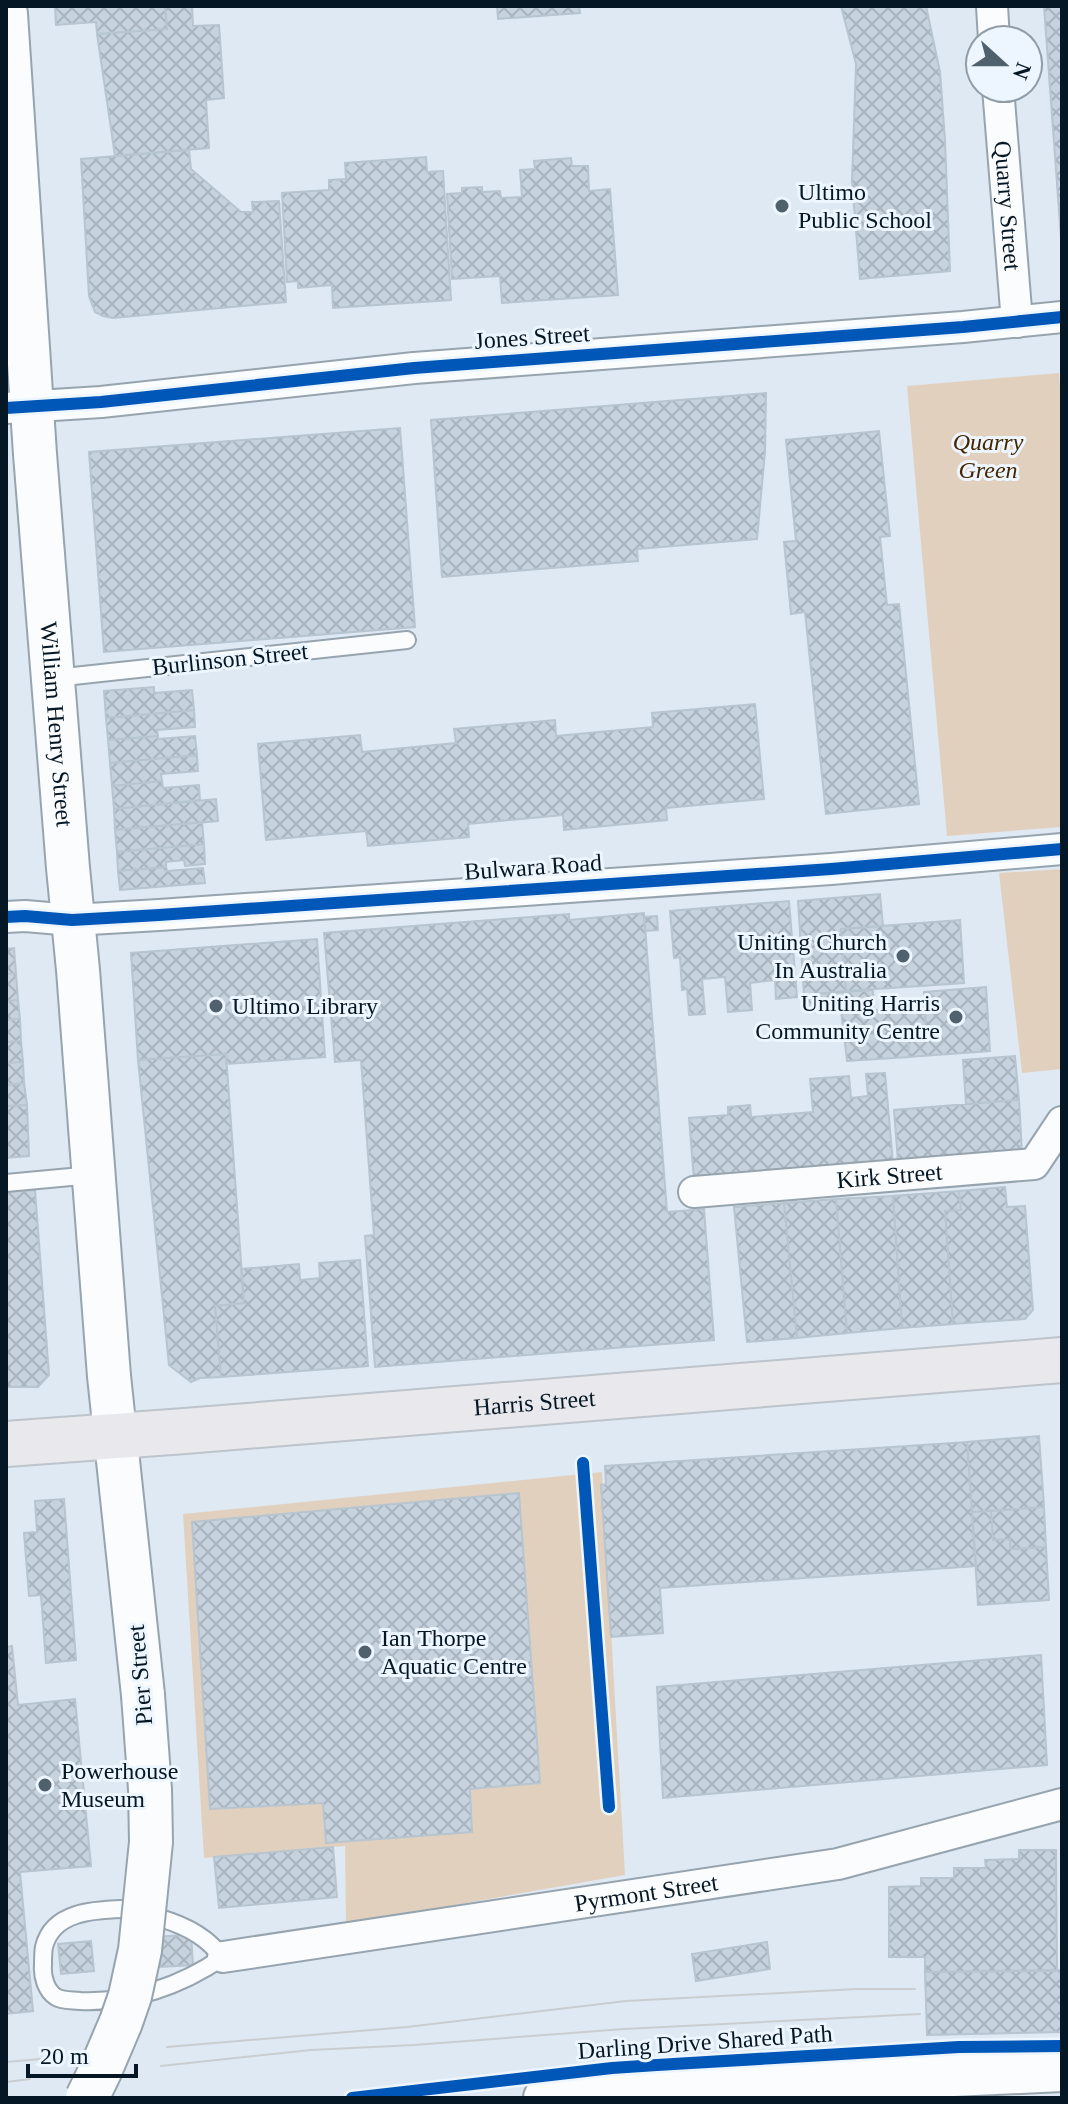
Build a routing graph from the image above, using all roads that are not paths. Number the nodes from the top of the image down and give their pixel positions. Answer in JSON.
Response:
{"nodes":[{"id":1,"x":6,"y":14,"type":"edge"},
{"id":2,"x":999,"y":104,"type":"edge"},
{"id":3,"x":1062,"y":317,"type":"edge"},
{"id":4,"x":1017,"y":322,"type":"junction"},
{"id":5,"x":19,"y":407,"type":"edge"},
{"id":6,"x":407,"y":640,"type":"dead end"},
{"id":7,"x":53,"y":678,"type":"junction"},
{"id":8,"x":1062,"y":849,"type":"edge"},
{"id":9,"x":6,"y":917,"type":"edge"},
{"id":10,"x":72,"y":920,"type":"junction"},
{"id":11,"x":1062,"y":1122,"type":"edge"},
{"id":12,"x":94,"y":1174,"type":"junction"},
{"id":13,"x":6,"y":1183,"type":"edge"},
{"id":14,"x":694,"y":1192,"type":"dead end"},
{"id":15,"x":1062,"y":1360,"type":"edge"},
{"id":16,"x":115,"y":1435,"type":"junction"},
{"id":17,"x":6,"y":1444,"type":"edge"},
{"id":18,"x":1062,"y":1804,"type":"edge"},
{"id":19,"x":223,"y":1957,"type":"junction"},
{"id":20,"x":1062,"y":2070,"type":"edge"},
{"id":21,"x":87,"y":2098,"type":"edge"},
{"id":22,"x":545,"y":2098,"type":"edge"}],
"edges":[{"from":1,"to":5,"type":"main road","name":"William Henry Street"},
{"from":2,"to":4,"type":"street","name":"Quarry Street"},
{"from":3,"to":4,"type":"street","name":"Jones Street"},
{"from":4,"to":5,"type":"street","name":"Jones Street"},
{"from":5,"to":7,"type":"main road","name":"William Henry Street"},
{"from":6,"to":7,"type":"lane","name":"Burlinson Street"},
{"from":7,"to":10,"type":"main road","name":"William Henry Street"},
{"from":8,"to":10,"type":"street","name":"Bulwara Road"},
{"from":9,"to":10,"type":"street","name":"Bulwara Road"},
{"from":10,"to":12,"type":"main road","name":"William Henry Street"},
{"from":11,"to":14,"type":"street","name":"Kirk Street"},
{"from":12,"to":13,"type":"lane"},
{"from":12,"to":16,"type":"main road","name":"William Henry Street"},
{"from":15,"to":16,"type":"main road","name":"Harris Street"},
{"from":16,"to":17,"type":"main road","name":"Harris Street"},
{"from":16,"to":21,"type":"main road","name":"Pier Street","bridge":true},
{"from":18,"to":19,"type":"street","name":"Pyrmont Street"},
{"from":19,"to":19,"type":"lane"},
{"from":20,"to":22,"type":"main road"}]}
